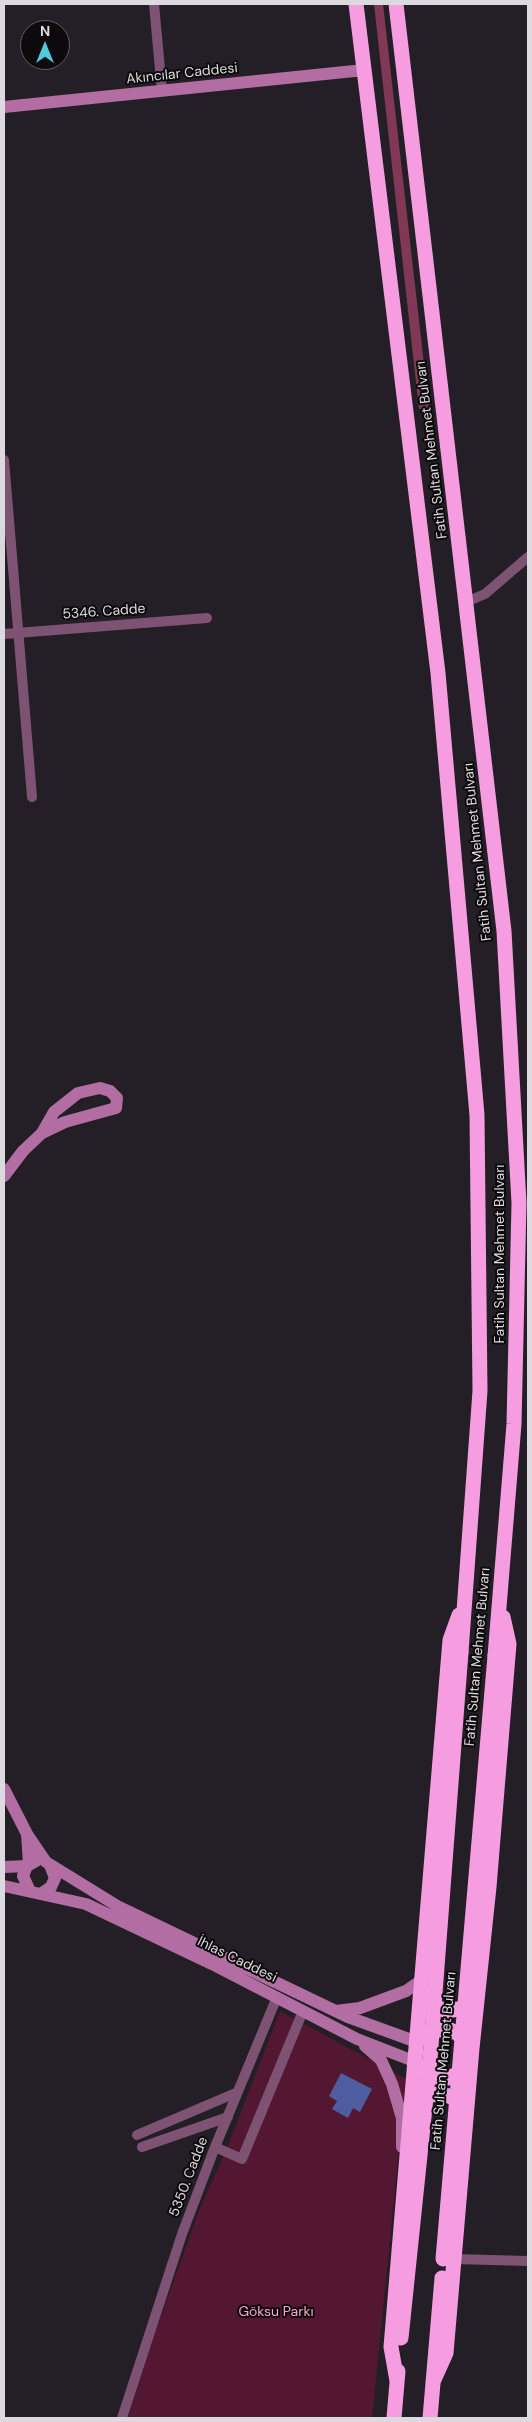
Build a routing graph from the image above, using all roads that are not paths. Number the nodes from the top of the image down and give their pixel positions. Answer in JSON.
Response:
{"nodes":[{"id":1,"x":154,"y":4,"type":"edge"},
{"id":2,"x":356,"y":4,"type":"edge"},
{"id":3,"x":396,"y":4,"type":"edge"},
{"id":4,"x":364,"y":70,"type":"junction"},
{"id":5,"x":162,"y":91,"type":"junction"},
{"id":6,"x":4,"y":107,"type":"edge"},
{"id":7,"x":4,"y":460,"type":"edge"},
{"id":8,"x":527,"y":561,"type":"edge"},
{"id":9,"x":466,"y":602,"type":"junction"},
{"id":10,"x":207,"y":618,"type":"dead end"},
{"id":11,"x":18,"y":632,"type":"junction"},
{"id":12,"x":4,"y":634,"type":"edge"},
{"id":13,"x":32,"y":797,"type":"dead end"},
{"id":14,"x":42,"y":1133,"type":"junction"},
{"id":15,"x":4,"y":1176,"type":"edge"},
{"id":16,"x":465,"y":1597,"type":"junction"},
{"id":17,"x":500,"y":1601,"type":"junction"},
{"id":18,"x":4,"y":1790,"type":"edge"},
{"id":19,"x":27,"y":1834,"type":"junction"},
{"id":20,"x":48,"y":1863,"type":"junction"},
{"id":21,"x":28,"y":1865,"type":"junction"},
{"id":22,"x":4,"y":1867,"type":"edge"},
{"id":23,"x":4,"y":1886,"type":"edge"},
{"id":24,"x":36,"y":1892,"type":"junction"},
{"id":25,"x":422,"y":1981,"type":"junction"},
{"id":26,"x":478,"y":1996,"type":"junction"},
{"id":27,"x":277,"y":1997,"type":"junction"},
{"id":28,"x":303,"y":2011,"type":"junction"},
{"id":29,"x":336,"y":2011,"type":"junction"},
{"id":30,"x":358,"y":2039,"type":"junction"},
{"id":31,"x":417,"y":2042,"type":"junction"},
{"id":32,"x":472,"y":2048,"type":"junction"},
{"id":33,"x":416,"y":2062,"type":"junction"},
{"id":34,"x":471,"y":2067,"type":"junction"},
{"id":35,"x":238,"y":2092,"type":"junction"},
{"id":36,"x":411,"y":2109,"type":"junction"},
{"id":37,"x":466,"y":2115,"type":"junction"},
{"id":38,"x":228,"y":2116,"type":"junction"},
{"id":39,"x":137,"y":2135,"type":"dead end"},
{"id":40,"x":142,"y":2147,"type":"dead end"},
{"id":41,"x":215,"y":2147,"type":"junction"},
{"id":42,"x":403,"y":2217,"type":"junction"},
{"id":43,"x":454,"y":2259,"type":"junction"},
{"id":44,"x":528,"y":2260,"type":"edge"},
{"id":45,"x":136,"y":2370,"type":"junction"},
{"id":46,"x":397,"y":2381,"type":"junction"},
{"id":47,"x":433,"y":2382,"type":"junction"},
{"id":48,"x":116,"y":2418,"type":"edge"},
{"id":49,"x":122,"y":2418,"type":"edge"},
{"id":50,"x":394,"y":2418,"type":"edge"},
{"id":51,"x":430,"y":2418,"type":"edge"}],
"edges":[{"from":1,"to":5,"type":"street"},
{"from":2,"to":4,"type":"highway","name":"Fatih Sultan Mehmet Bulvarı"},
{"from":3,"to":9,"type":"highway","name":"Fatih Sultan Mehmet Bulvarı"},
{"from":4,"to":5,"type":"main road","name":"Akıncılar Caddesi"},
{"from":4,"to":16,"type":"highway","name":"Fatih Sultan Mehmet Bulvarı"},
{"from":5,"to":6,"type":"main road","name":"Akıncılar Caddesi"},
{"from":7,"to":11,"type":"street"},
{"from":8,"to":9,"type":"street"},
{"from":9,"to":17,"type":"highway","name":"Fatih Sultan Mehmet Bulvarı"},
{"from":10,"to":11,"type":"street","name":"5346. Cadde"},
{"from":11,"to":12,"type":"street","name":"5346. Cadde"},
{"from":11,"to":13,"type":"street"},
{"from":14,"to":14,"type":"main road"},
{"from":14,"to":15,"type":"main road"},
{"from":16,"to":25,"type":"highway"},
{"from":16,"to":46,"type":"highway","name":"Fatih Sultan Mehmet Bulvarı","bridge":true},
{"from":17,"to":26,"type":"highway"},
{"from":17,"to":47,"type":"highway","name":"Fatih Sultan Mehmet Bulvarı","bridge":true},
{"from":18,"to":19,"type":"main road"},
{"from":19,"to":20,"type":"main road"},
{"from":19,"to":21,"type":"main road"},
{"from":20,"to":21,"type":"main road"},
{"from":20,"to":24,"type":"main road"},
{"from":20,"to":29,"type":"main road","name":"İhlas Caddesi"},
{"from":21,"to":22,"type":"main road"},
{"from":21,"to":24,"type":"main road"},
{"from":23,"to":24,"type":"main road","name":"İhlas Caddesi"},
{"from":24,"to":27,"type":"main road","name":"İhlas Caddesi"},
{"from":25,"to":26,"type":"highway"},
{"from":25,"to":29,"type":"main road"},
{"from":25,"to":31,"type":"highway"},
{"from":26,"to":32,"type":"highway"},
{"from":27,"to":28,"type":"main road","name":"İhlas Caddesi"},
{"from":27,"to":35,"type":"street","name":"5350. Cadde"},
{"from":28,"to":30,"type":"main road","name":"İhlas Caddesi"},
{"from":28,"to":41,"type":"street"},
{"from":29,"to":31,"type":"main road","name":"İhlas Caddesi"},
{"from":30,"to":33,"type":"main road","name":"İhlas Caddesi"},
{"from":30,"to":42,"type":"main road"},
{"from":31,"to":32,"type":"highway"},
{"from":31,"to":33,"type":"highway"},
{"from":32,"to":34,"type":"highway"},
{"from":33,"to":34,"type":"highway"},
{"from":33,"to":36,"type":"highway"},
{"from":34,"to":37,"type":"highway"},
{"from":35,"to":38,"type":"street","name":"5350. Cadde"},
{"from":35,"to":39,"type":"street"},
{"from":36,"to":37,"type":"highway"},
{"from":36,"to":42,"type":"highway"},
{"from":37,"to":43,"type":"highway"},
{"from":38,"to":40,"type":"street"},
{"from":38,"to":41,"type":"street","name":"5350. Cadde"},
{"from":41,"to":45,"type":"street","name":"5350. Cadde"},
{"from":42,"to":46,"type":"highway"},
{"from":43,"to":44,"type":"street"},
{"from":43,"to":47,"type":"highway"},
{"from":45,"to":48,"type":"street","name":"5350. Cadde"},
{"from":45,"to":49,"type":"street","name":"5350. Cadde"},
{"from":46,"to":50,"type":"highway","name":"Fatih Sultan Mehmet Bulvarı"},
{"from":47,"to":51,"type":"highway","name":"Fatih Sultan Mehmet Bulvarı"}]}
